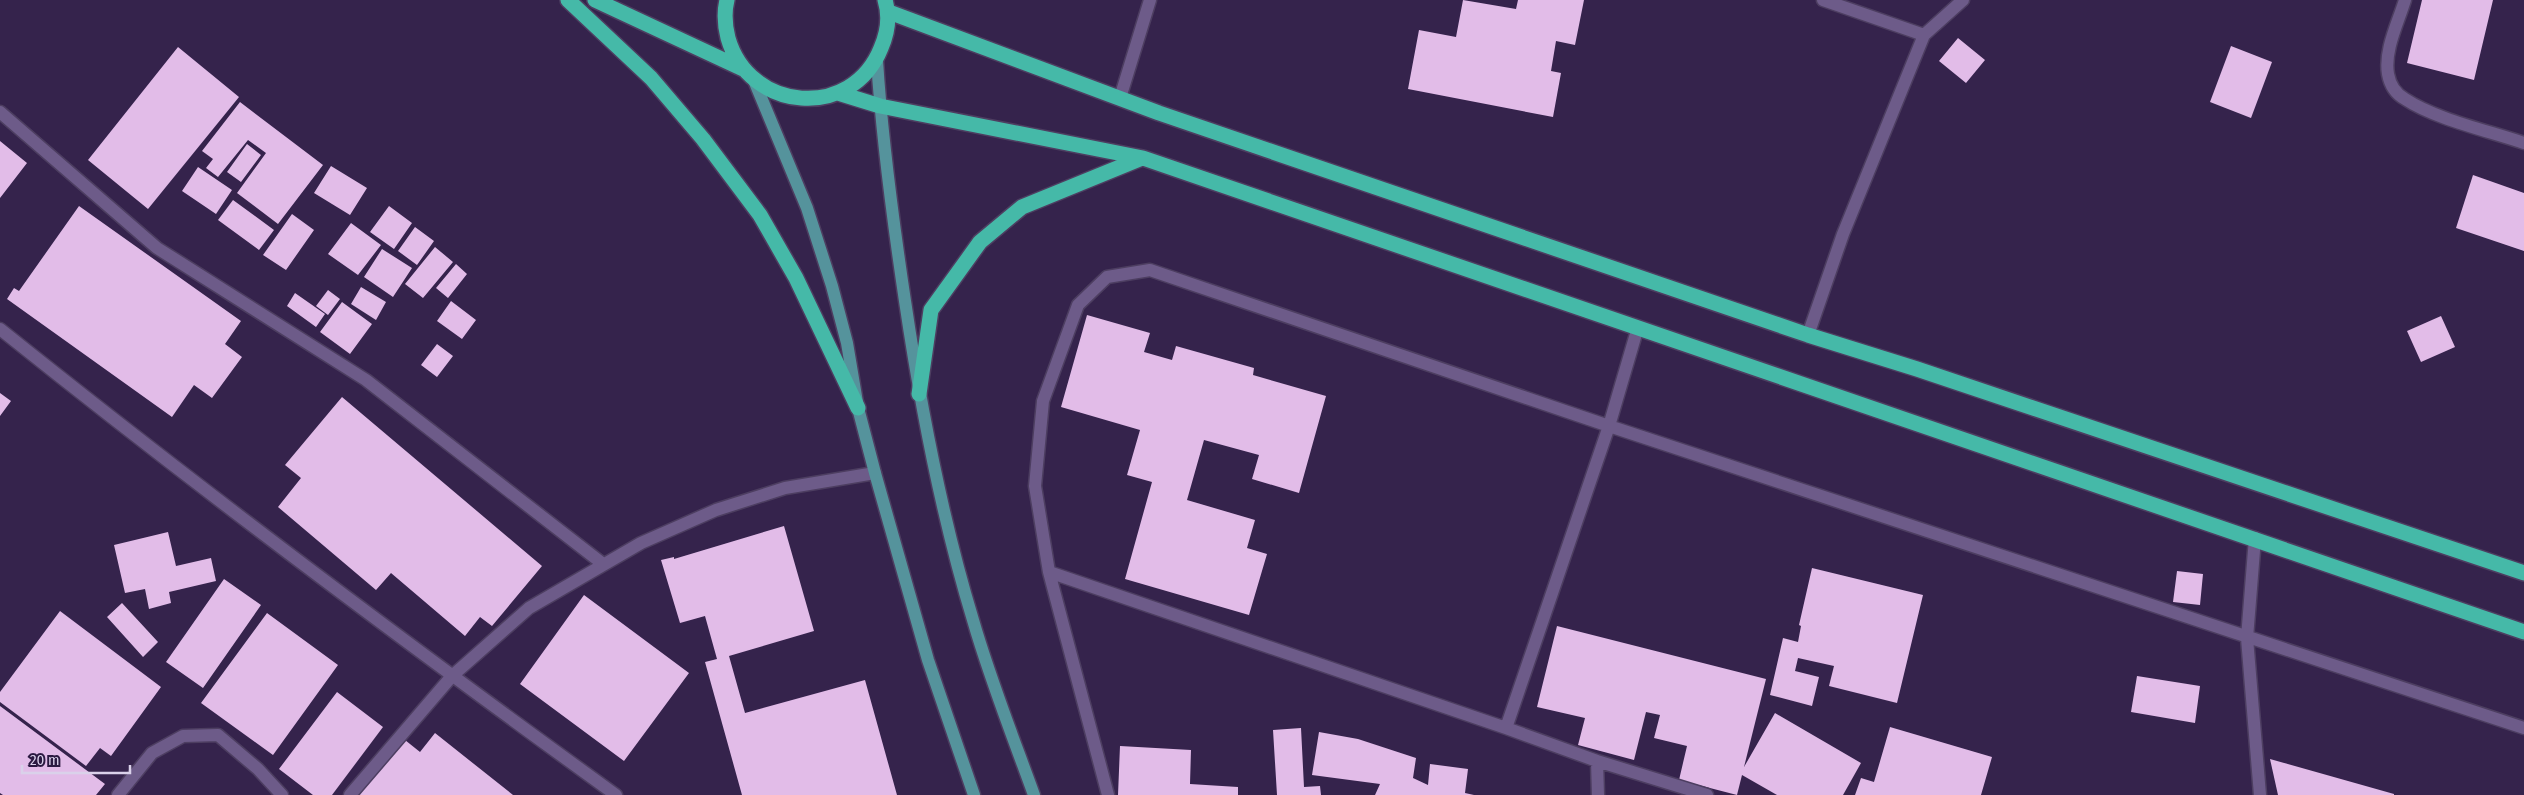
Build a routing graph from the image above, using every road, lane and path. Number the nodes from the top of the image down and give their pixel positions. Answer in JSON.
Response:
{"nodes":[{"id":1,"x":568,"y":0,"type":"edge"},
{"id":2,"x":595,"y":0,"type":"edge"},
{"id":3,"x":727,"y":0,"type":"edge"},
{"id":4,"x":1150,"y":0,"type":"edge"},
{"id":5,"x":1823,"y":0,"type":"edge"},
{"id":6,"x":1963,"y":0,"type":"edge"},
{"id":7,"x":2405,"y":0,"type":"edge"},
{"id":8,"x":887,"y":6,"type":"edge"},
{"id":9,"x":1924,"y":35,"type":"junction"},
{"id":10,"x":877,"y":60,"type":"junction"},
{"id":11,"x":748,"y":74,"type":"junction"},
{"id":12,"x":838,"y":93,"type":"junction"},
{"id":13,"x":1120,"y":98,"type":"junction"},
{"id":14,"x":880,"y":106,"type":"junction"},
{"id":15,"x":0,"y":112,"type":"edge"},
{"id":16,"x":2524,"y":143,"type":"edge"},
{"id":17,"x":1143,"y":158,"type":"junction"},
{"id":18,"x":1638,"y":327,"type":"junction"},
{"id":19,"x":0,"y":330,"type":"edge"},
{"id":20,"x":1808,"y":334,"type":"junction"},
{"id":21,"x":919,"y":394,"type":"junction"},
{"id":22,"x":858,"y":408,"type":"junction"},
{"id":23,"x":1609,"y":426,"type":"junction"},
{"id":24,"x":875,"y":473,"type":"junction"},
{"id":25,"x":2255,"y":538,"type":"junction"},
{"id":26,"x":603,"y":564,"type":"junction"},
{"id":27,"x":1050,"y":572,"type":"junction"},
{"id":28,"x":2524,"y":573,"type":"edge"},
{"id":29,"x":2524,"y":632,"type":"edge"},
{"id":30,"x":2246,"y":638,"type":"junction"},
{"id":31,"x":452,"y":676,"type":"junction"},
{"id":32,"x":1506,"y":728,"type":"junction"},
{"id":33,"x":2524,"y":728,"type":"edge"},
{"id":34,"x":1597,"y":761,"type":"junction"},
{"id":35,"x":118,"y":795,"type":"edge"},
{"id":36,"x":282,"y":795,"type":"edge"},
{"id":37,"x":350,"y":795,"type":"edge"},
{"id":38,"x":616,"y":795,"type":"edge"},
{"id":39,"x":974,"y":795,"type":"edge"},
{"id":40,"x":1034,"y":795,"type":"edge"},
{"id":41,"x":1108,"y":795,"type":"edge"},
{"id":42,"x":1598,"y":795,"type":"edge"},
{"id":43,"x":1707,"y":795,"type":"edge"},
{"id":44,"x":2260,"y":795,"type":"edge"}],
"edges":[{"from":1,"to":22,"type":"highway"},
{"from":2,"to":11,"type":"highway"},
{"from":3,"to":11,"type":"highway"},
{"from":4,"to":13,"type":"street"},
{"from":5,"to":9,"type":"street"},
{"from":6,"to":9,"type":"street"},
{"from":7,"to":16,"type":"street"},
{"from":8,"to":10,"type":"highway"},
{"from":8,"to":13,"type":"highway"},
{"from":9,"to":20,"type":"street"},
{"from":10,"to":12,"type":"highway"},
{"from":10,"to":14,"type":"main road"},
{"from":11,"to":12,"type":"highway"},
{"from":11,"to":22,"type":"main road"},
{"from":12,"to":14,"type":"highway"},
{"from":13,"to":20,"type":"highway"},
{"from":14,"to":17,"type":"highway"},
{"from":14,"to":21,"type":"main road"},
{"from":15,"to":26,"type":"street"},
{"from":17,"to":18,"type":"highway"},
{"from":17,"to":21,"type":"highway"},
{"from":18,"to":23,"type":"street"},
{"from":18,"to":25,"type":"highway"},
{"from":19,"to":31,"type":"street"},
{"from":20,"to":28,"type":"highway"},
{"from":21,"to":40,"type":"main road"},
{"from":22,"to":24,"type":"main road"},
{"from":23,"to":27,"type":"street"},
{"from":23,"to":30,"type":"street"},
{"from":23,"to":32,"type":"street"},
{"from":24,"to":26,"type":"street"},
{"from":24,"to":39,"type":"main road"},
{"from":25,"to":29,"type":"highway"},
{"from":25,"to":30,"type":"street"},
{"from":26,"to":31,"type":"street"},
{"from":27,"to":32,"type":"street"},
{"from":27,"to":41,"type":"street"},
{"from":30,"to":33,"type":"street"},
{"from":30,"to":44,"type":"street"},
{"from":31,"to":37,"type":"street"},
{"from":31,"to":38,"type":"street"},
{"from":32,"to":34,"type":"street"},
{"from":34,"to":42,"type":"street"},
{"from":34,"to":43,"type":"street"},
{"from":35,"to":36,"type":"street"}]}
